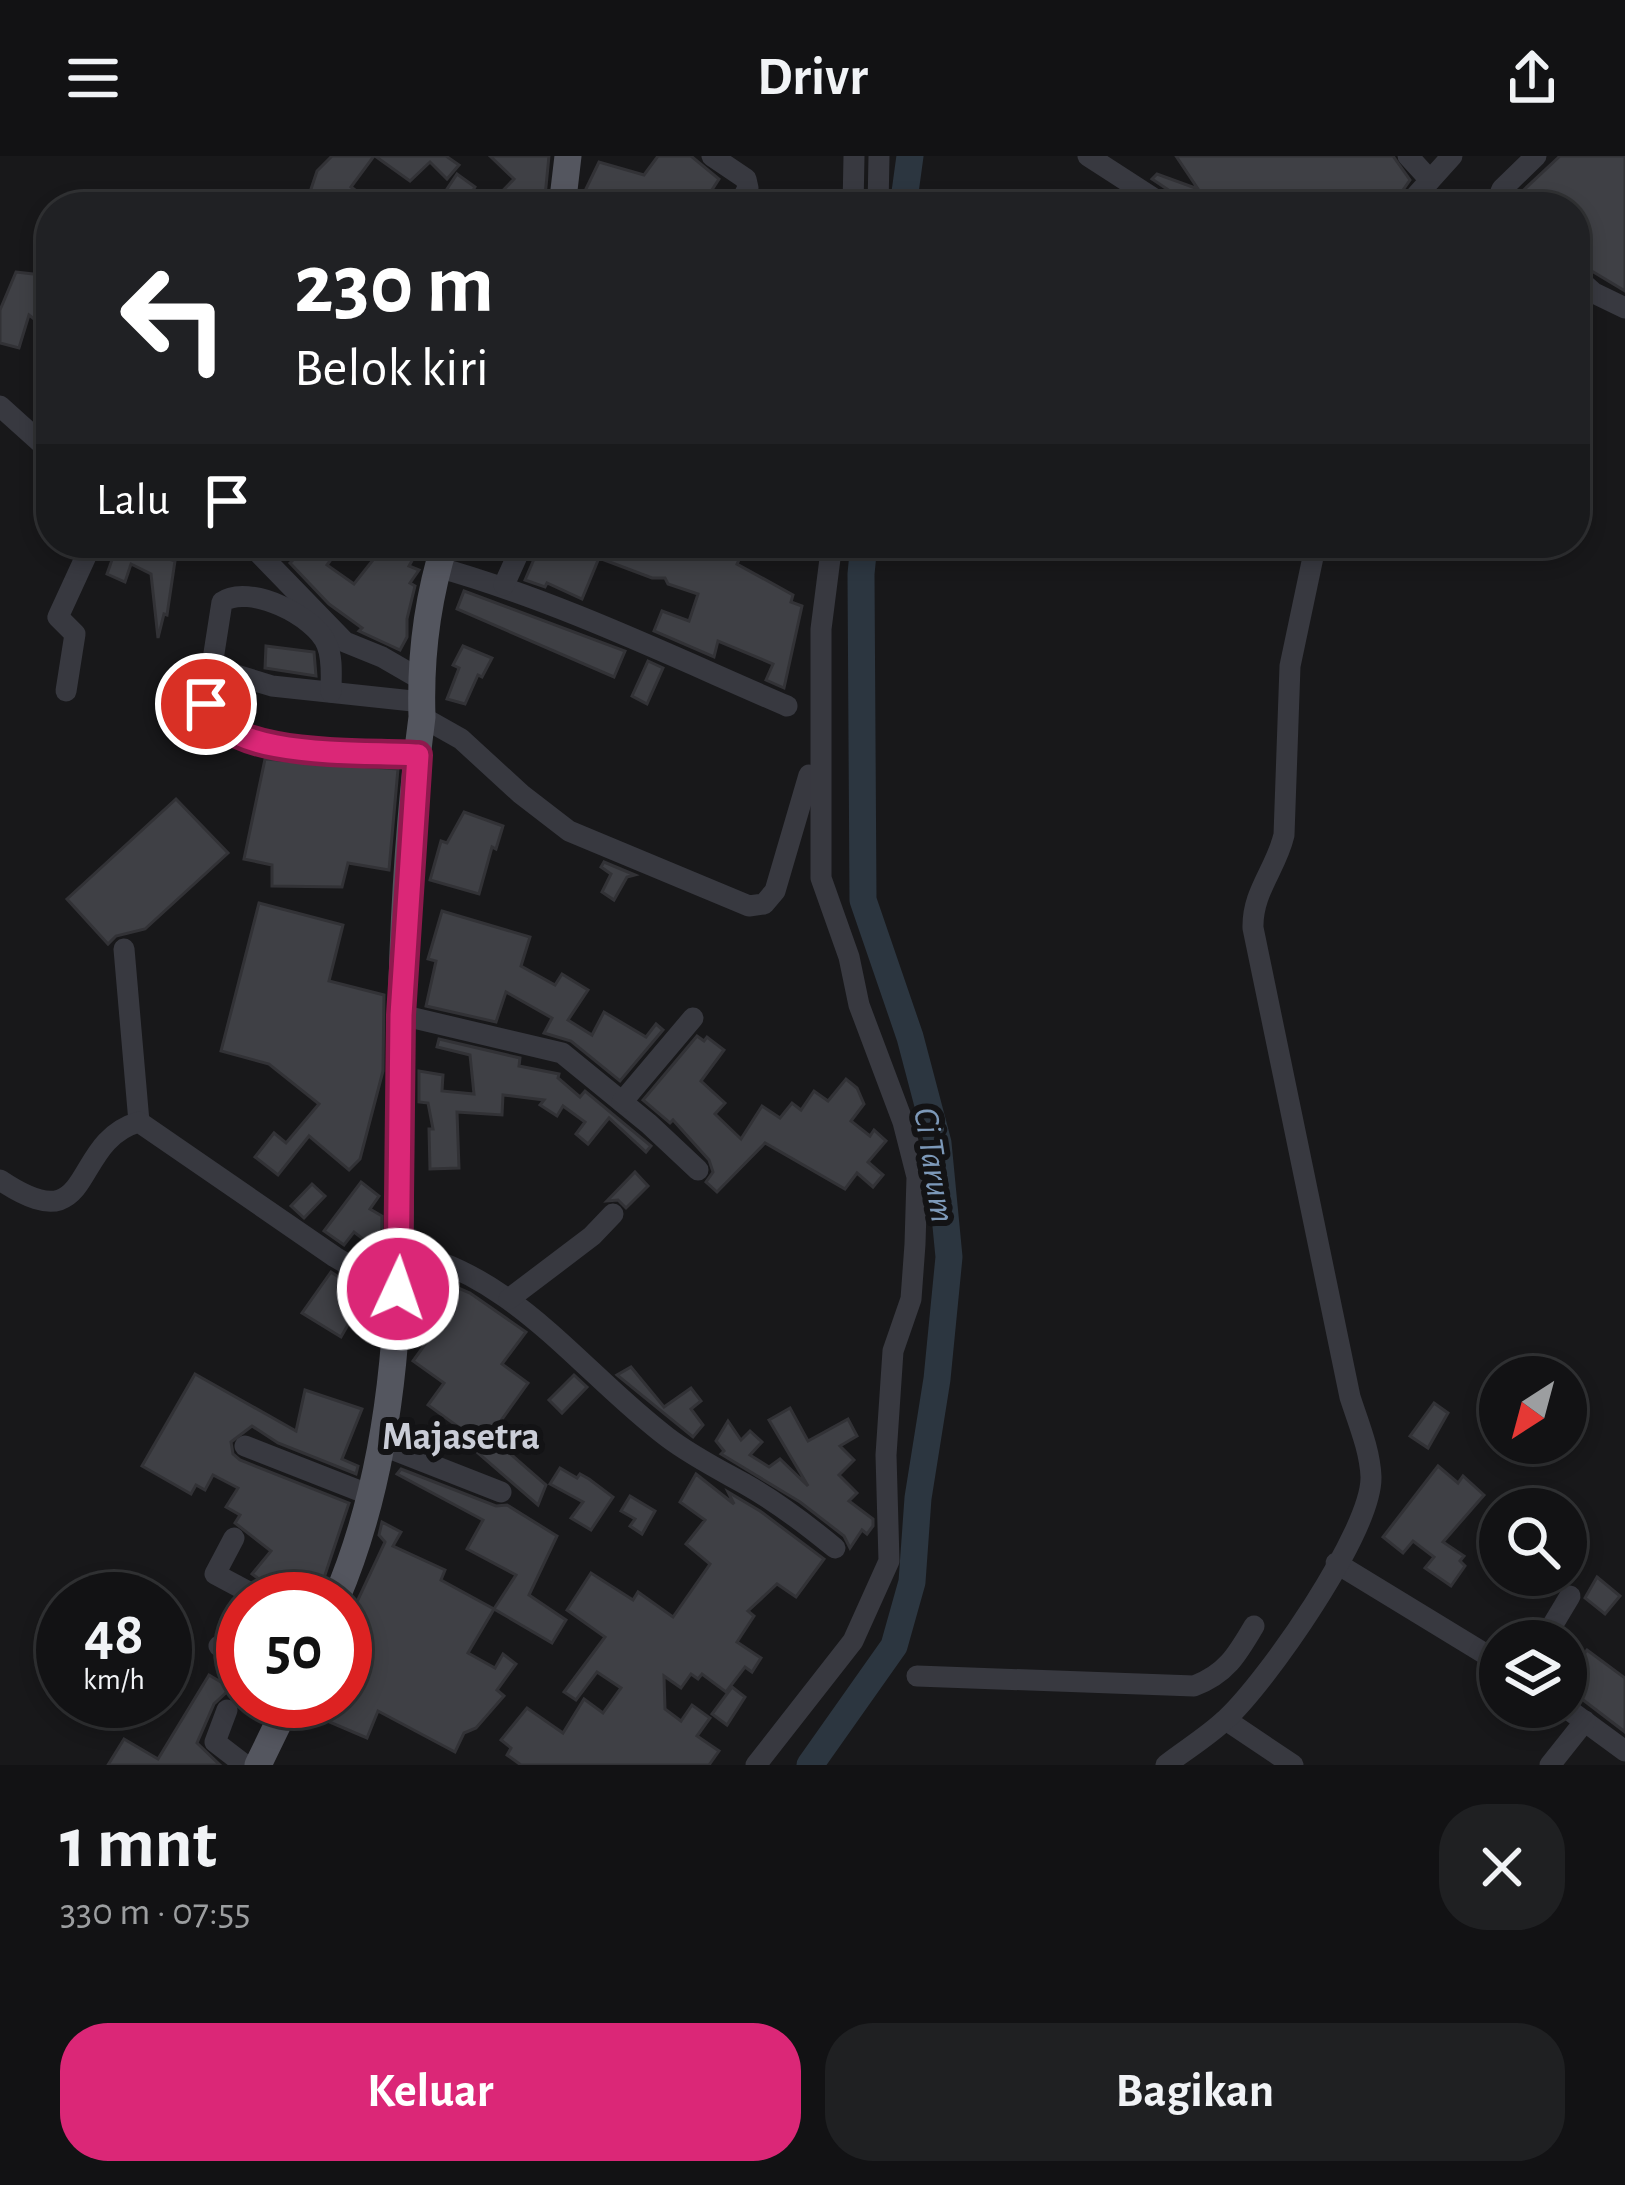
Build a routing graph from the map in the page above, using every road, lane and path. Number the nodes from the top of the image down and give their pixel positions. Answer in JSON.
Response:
{"nodes":[{"id":1,"x":568,"y":156,"type":"edge"},
{"id":2,"x":712,"y":156,"type":"edge"},
{"id":3,"x":854,"y":156,"type":"edge"},
{"id":4,"x":879,"y":156,"type":"edge"},
{"id":5,"x":1088,"y":156,"type":"edge"},
{"id":6,"x":1408,"y":156,"type":"edge"},
{"id":7,"x":1452,"y":156,"type":"edge"},
{"id":8,"x":1536,"y":156,"type":"edge"},
{"id":9,"x":1430,"y":180,"type":"junction"},
{"id":10,"x":564,"y":192,"type":"edge"},
{"id":11,"x":747,"y":192,"type":"edge"},
{"id":12,"x":853,"y":192,"type":"edge"},
{"id":13,"x":878,"y":192,"type":"edge"},
{"id":14,"x":1127,"y":192,"type":"edge"},
{"id":15,"x":1419,"y":192,"type":"edge"},
{"id":16,"x":1501,"y":192,"type":"edge"},
{"id":17,"x":1590,"y":290,"type":"edge"},
{"id":18,"x":1625,"y":308,"type":"edge"},
{"id":19,"x":0,"y":406,"type":"edge"},
{"id":20,"x":36,"y":438,"type":"edge"},
{"id":21,"x":85,"y":558,"type":"edge"},
{"id":22,"x":264,"y":558,"type":"edge"},
{"id":23,"x":441,"y":558,"type":"edge"},
{"id":24,"x":447,"y":558,"type":"edge"},
{"id":25,"x":516,"y":558,"type":"edge"},
{"id":26,"x":830,"y":558,"type":"edge"},
{"id":27,"x":1313,"y":558,"type":"edge"},
{"id":28,"x":504,"y":585,"type":"junction"},
{"id":29,"x":210,"y":667,"type":"junction"},
{"id":30,"x":66,"y":691,"type":"dead end"},
{"id":31,"x":331,"y":692,"type":"junction"},
{"id":32,"x":421,"y":700,"type":"junction"},
{"id":33,"x":787,"y":706,"type":"dead end"},
{"id":34,"x":418,"y":755,"type":"junction"},
{"id":35,"x":809,"y":775,"type":"dead end"},
{"id":36,"x":124,"y":949,"type":"dead end"},
{"id":37,"x":401,"y":1015,"type":"junction"},
{"id":38,"x":693,"y":1018,"type":"dead end"},
{"id":39,"x":622,"y":1102,"type":"junction"},
{"id":40,"x":139,"y":1122,"type":"junction"},
{"id":41,"x":698,"y":1170,"type":"dead end"},
{"id":42,"x":0,"y":1180,"type":"edge"},
{"id":43,"x":614,"y":1214,"type":"dead end"},
{"id":44,"x":401,"y":1251,"type":"junction"},
{"id":45,"x":398,"y":1289,"type":"junction"},
{"id":46,"x":509,"y":1299,"type":"junction"},
{"id":47,"x":381,"y":1445,"type":"junction"},
{"id":48,"x":245,"y":1446,"type":"dead end"},
{"id":49,"x":501,"y":1492,"type":"dead end"},
{"id":50,"x":370,"y":1495,"type":"junction"},
{"id":51,"x":234,"y":1538,"type":"dead end"},
{"id":52,"x":835,"y":1548,"type":"dead end"},
{"id":53,"x":1336,"y":1563,"type":"junction"},
{"id":54,"x":216,"y":1572,"type":"edge"},
{"id":55,"x":345,"y":1572,"type":"edge"},
{"id":56,"x":1570,"y":1596,"type":"dead end"},
{"id":57,"x":1556,"y":1620,"type":"edge"},
{"id":58,"x":1254,"y":1626,"type":"dead end"},
{"id":59,"x":1479,"y":1650,"type":"edge"},
{"id":60,"x":917,"y":1676,"type":"dead end"},
{"id":61,"x":1226,"y":1720,"type":"junction"},
{"id":62,"x":1587,"y":1722,"type":"edge"},
{"id":63,"x":220,"y":1728,"type":"edge"},
{"id":64,"x":276,"y":1728,"type":"edge"},
{"id":65,"x":1579,"y":1728,"type":"edge"},
{"id":66,"x":1625,"y":1751,"type":"edge"},
{"id":67,"x":244,"y":1765,"type":"edge"},
{"id":68,"x":258,"y":1765,"type":"edge"},
{"id":69,"x":756,"y":1765,"type":"edge"},
{"id":70,"x":1166,"y":1765,"type":"edge"},
{"id":71,"x":1293,"y":1765,"type":"edge"},
{"id":72,"x":1550,"y":1765,"type":"edge"}],
"edges":[{"from":1,"to":10,"type":"main road"},
{"from":2,"to":11,"type":"street"},
{"from":3,"to":12,"type":"street"},
{"from":4,"to":13,"type":"street"},
{"from":5,"to":14,"type":"street"},
{"from":6,"to":9,"type":"street"},
{"from":7,"to":9,"type":"street"},
{"from":8,"to":16,"type":"street"},
{"from":9,"to":15,"type":"street"},
{"from":17,"to":18,"type":"street"},
{"from":19,"to":20,"type":"street"},
{"from":21,"to":30,"type":"street"},
{"from":22,"to":32,"type":"street"},
{"from":23,"to":32,"type":"main road"},
{"from":24,"to":28,"type":"street"},
{"from":25,"to":28,"type":"street"},
{"from":26,"to":69,"type":"street"},
{"from":27,"to":53,"type":"street"},
{"from":28,"to":33,"type":"street"},
{"from":29,"to":31,"type":"street"},
{"from":29,"to":31,"type":"street"},
{"from":29,"to":34,"type":"street"},
{"from":31,"to":32,"type":"street"},
{"from":32,"to":34,"type":"main road"},
{"from":32,"to":35,"type":"street"},
{"from":34,"to":37,"type":"main road"},
{"from":36,"to":40,"type":"street"},
{"from":37,"to":39,"type":"street"},
{"from":37,"to":44,"type":"main road"},
{"from":38,"to":39,"type":"street"},
{"from":39,"to":41,"type":"street"},
{"from":40,"to":42,"type":"street"},
{"from":40,"to":45,"type":"street"},
{"from":43,"to":46,"type":"street"},
{"from":44,"to":45,"type":"main road"},
{"from":44,"to":46,"type":"street"},
{"from":45,"to":47,"type":"main road"},
{"from":46,"to":52,"type":"street"},
{"from":47,"to":49,"type":"street"},
{"from":47,"to":50,"type":"main road"},
{"from":48,"to":50,"type":"street"},
{"from":50,"to":55,"type":"main road"},
{"from":51,"to":54,"type":"street"},
{"from":53,"to":59,"type":"street"},
{"from":53,"to":61,"type":"street"},
{"from":56,"to":57,"type":"street"},
{"from":58,"to":60,"type":"street"},
{"from":61,"to":70,"type":"street"},
{"from":61,"to":71,"type":"street"},
{"from":62,"to":66,"type":"street"},
{"from":63,"to":67,"type":"street"},
{"from":64,"to":68,"type":"main road"},
{"from":65,"to":72,"type":"street"}]}
